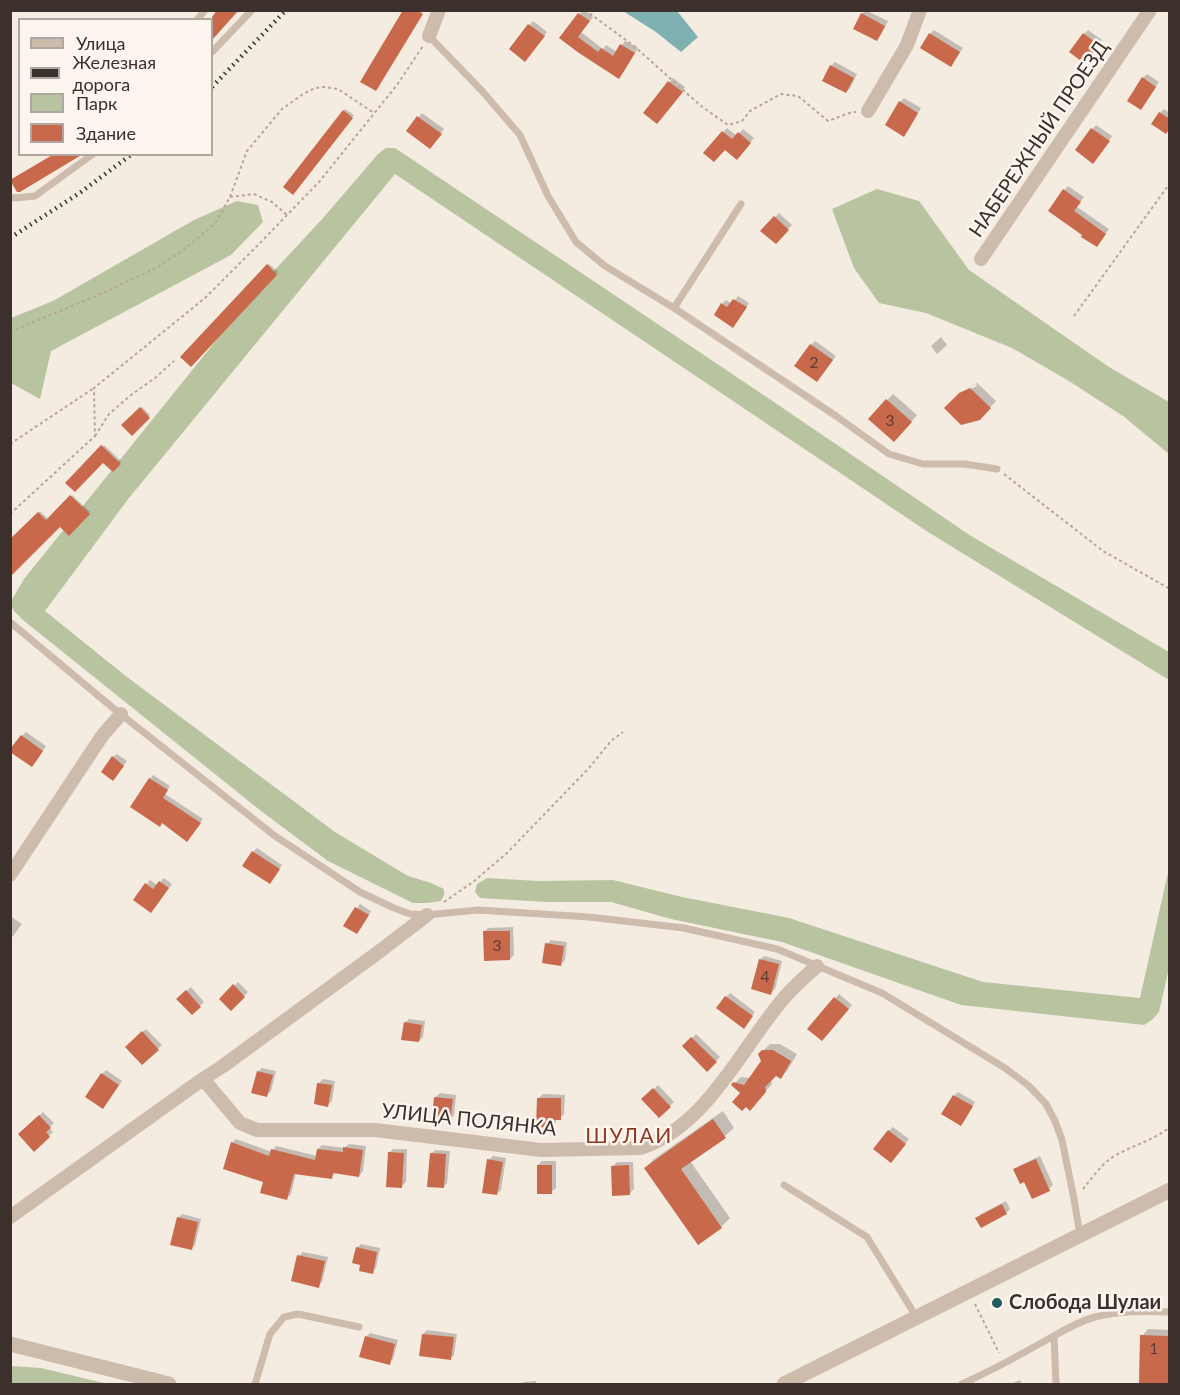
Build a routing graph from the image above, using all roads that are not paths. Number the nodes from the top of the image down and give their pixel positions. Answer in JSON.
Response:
{"nodes":[{"id":1,"x":252,"y":10,"type":"edge"},
{"id":2,"x":439,"y":10,"type":"edge"},
{"id":3,"x":920,"y":10,"type":"edge"},
{"id":4,"x":1150,"y":10,"type":"edge"},
{"id":5,"x":429,"y":36,"type":"joint"},
{"id":6,"x":213,"y":51,"type":"edge"},
{"id":7,"x":868,"y":111,"type":"road end"},
{"id":8,"x":90,"y":156,"type":"edge"},
{"id":9,"x":10,"y":197,"type":"edge"},
{"id":10,"x":741,"y":204,"type":"dead end"},
{"id":11,"x":981,"y":259,"type":"dead end"},
{"id":12,"x":674,"y":308,"type":"junction"},
{"id":13,"x":997,"y":469,"type":"road end"},
{"id":14,"x":10,"y":622,"type":"edge"},
{"id":15,"x":121,"y":714,"type":"junction"},
{"id":16,"x":10,"y":875,"type":"edge"},
{"id":17,"x":427,"y":915,"type":"junction"},
{"id":18,"x":817,"y":966,"type":"junction"},
{"id":19,"x":203,"y":1079,"type":"junction"},
{"id":20,"x":784,"y":1185,"type":"dead end"},
{"id":21,"x":1170,"y":1190,"type":"edge"},
{"id":22,"x":10,"y":1217,"type":"edge"},
{"id":23,"x":1080,"y":1235,"type":"junction"},
{"id":24,"x":1170,"y":1312,"type":"edge"},
{"id":25,"x":917,"y":1318,"type":"junction"},
{"id":26,"x":359,"y":1327,"type":"dead end"},
{"id":27,"x":1054,"y":1336,"type":"junction"},
{"id":28,"x":10,"y":1344,"type":"edge"},
{"id":29,"x":169,"y":1384,"type":"edge"},
{"id":30,"x":255,"y":1384,"type":"edge"},
{"id":31,"x":784,"y":1384,"type":"edge"},
{"id":32,"x":962,"y":1384,"type":"edge"},
{"id":33,"x":1056,"y":1384,"type":"edge"}],
"edges":[{"from":1,"to":6,"type":"lane"},
{"from":2,"to":5,"type":"street"},
{"from":3,"to":7,"type":"street"},
{"from":4,"to":11,"type":"street","name":"НАБЕРЕЖНЫЙ ПРОЕЗД"},
{"from":5,"to":12,"type":"lane"},
{"from":8,"to":9,"type":"lane"},
{"from":10,"to":12,"type":"lane"},
{"from":12,"to":13,"type":"lane"},
{"from":14,"to":15,"type":"lane"},
{"from":15,"to":16,"type":"street"},
{"from":15,"to":17,"type":"lane"},
{"from":17,"to":18,"type":"lane"},
{"from":17,"to":19,"type":"street"},
{"from":18,"to":19,"type":"street","name":"УЛИЦА ПОЛЯНКА"},
{"from":18,"to":23,"type":"lane"},
{"from":19,"to":22,"type":"street"},
{"from":20,"to":25,"type":"lane"},
{"from":21,"to":23,"type":"street"},
{"from":23,"to":25,"type":"street"},
{"from":24,"to":27,"type":"lane"},
{"from":25,"to":31,"type":"street"},
{"from":26,"to":30,"type":"lane"},
{"from":27,"to":32,"type":"lane"},
{"from":27,"to":33,"type":"lane"},
{"from":28,"to":29,"type":"street"}]}
